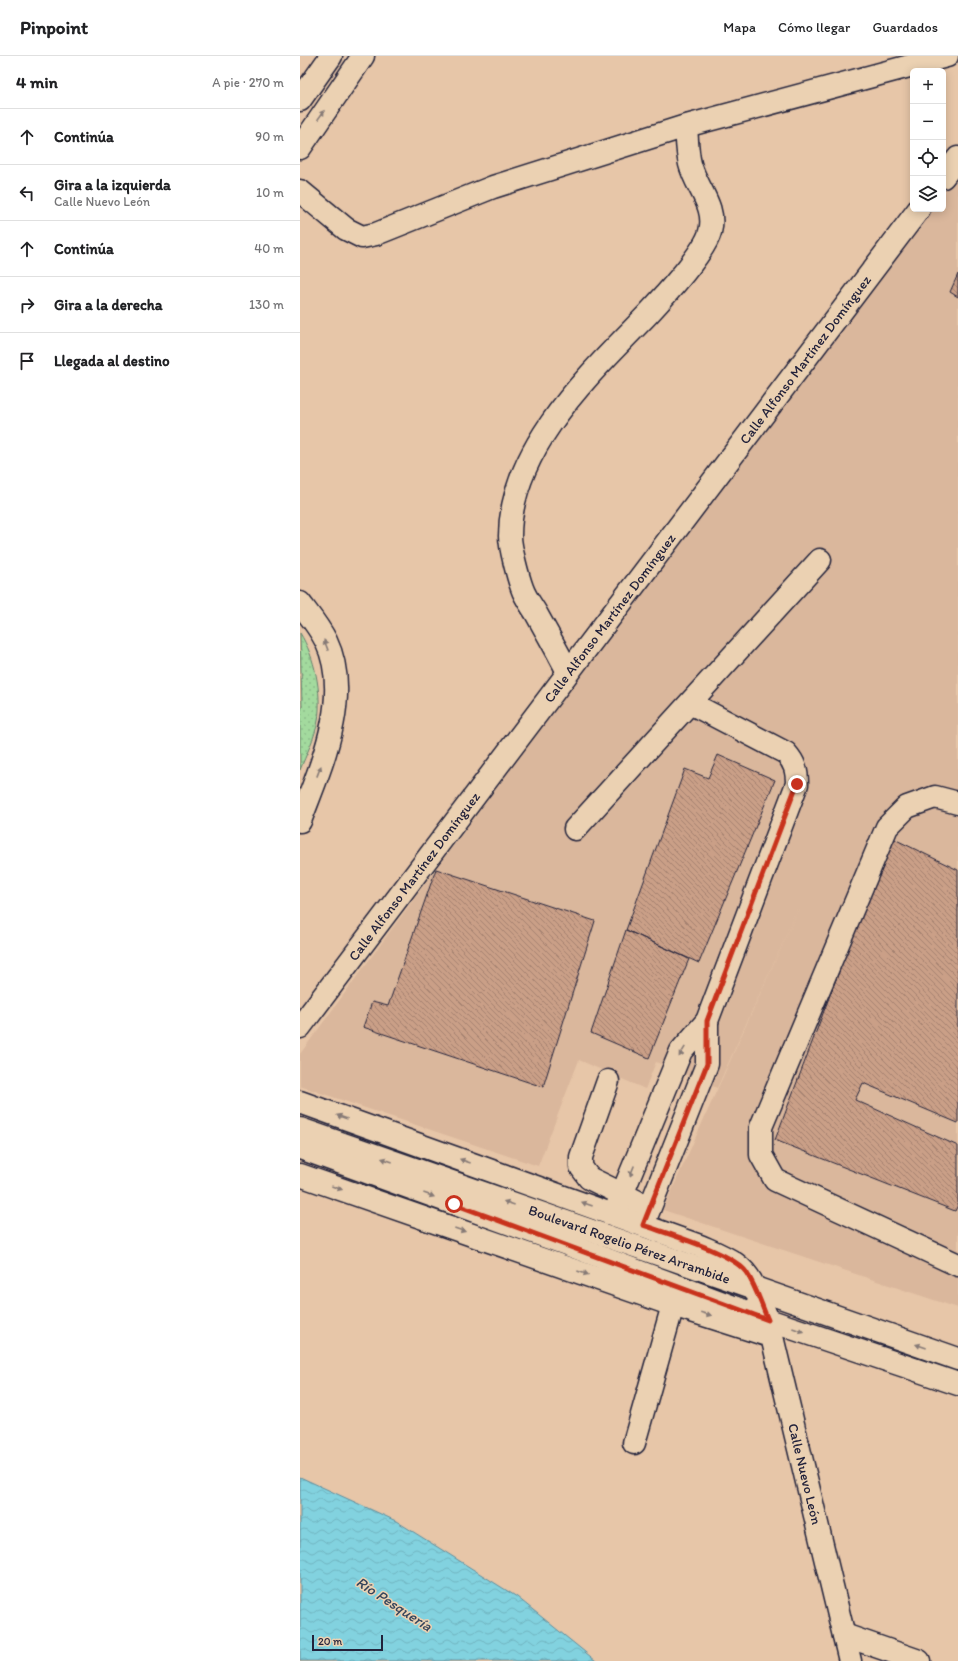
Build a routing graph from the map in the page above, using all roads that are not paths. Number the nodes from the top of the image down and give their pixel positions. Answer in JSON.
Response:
{"nodes":[{"id":1,"x":331,"y":56,"type":"edge"},
{"id":2,"x":363,"y":56,"type":"edge"},
{"id":3,"x":947,"y":56,"type":"edge"},
{"id":4,"x":300,"y":100,"type":"edge"},
{"id":5,"x":686,"y":126,"type":"junction"},
{"id":6,"x":300,"y":148,"type":"edge"},
{"id":7,"x":958,"y":158,"type":"edge"},
{"id":8,"x":944,"y":176,"type":"edge"},
{"id":9,"x":300,"y":191,"type":"edge"},
{"id":10,"x":917,"y":212,"type":"edge"},
{"id":11,"x":820,"y":560,"type":"dead end"},
{"id":12,"x":300,"y":603,"type":"edge"},
{"id":13,"x":568,"y":672,"type":"junction"},
{"id":14,"x":692,"y":704,"type":"junction"},
{"id":15,"x":958,"y":803,"type":"edge"},
{"id":16,"x":300,"y":821,"type":"edge"},
{"id":17,"x":575,"y":829,"type":"dead end"},
{"id":18,"x":707,"y":1021,"type":"junction"},
{"id":19,"x":300,"y":1027,"type":"edge"},
{"id":20,"x":608,"y":1081,"type":"dead end"},
{"id":21,"x":300,"y":1102,"type":"edge"},
{"id":22,"x":300,"y":1129,"type":"edge"},
{"id":23,"x":300,"y":1148,"type":"edge"},
{"id":24,"x":300,"y":1175,"type":"edge"},
{"id":25,"x":618,"y":1204,"type":"junction"},
{"id":26,"x":646,"y":1216,"type":"junction"},
{"id":27,"x":958,"y":1265,"type":"edge"},
{"id":28,"x":755,"y":1289,"type":"junction"},
{"id":29,"x":673,"y":1305,"type":"junction"},
{"id":30,"x":770,"y":1328,"type":"junction"},
{"id":31,"x":958,"y":1359,"type":"edge"},
{"id":32,"x":958,"y":1385,"type":"edge"},
{"id":33,"x":634,"y":1443,"type":"dead end"},
{"id":34,"x":844,"y":1635,"type":"junction"},
{"id":35,"x":850,"y":1661,"type":"edge"},
{"id":36,"x":919,"y":1661,"type":"edge"}],
"edges":[{"from":1,"to":4,"type":"street"},
{"from":6,"to":2,"type":"street","one_way":true},
{"from":3,"to":5,"type":"street"},
{"from":5,"to":9,"type":"street"},
{"from":5,"to":13,"type":"street"},
{"from":7,"to":8,"type":"street"},
{"from":10,"to":13,"type":"street","name":"Calle Alfonso Martínez Domínguez"},
{"from":11,"to":14,"type":"street"},
{"from":16,"to":12,"type":"street","one_way":true},
{"from":13,"to":19,"type":"street","name":"Calle Alfonso Martínez Domínguez"},
{"from":14,"to":17,"type":"street"},
{"from":14,"to":18,"type":"street"},
{"from":15,"to":27,"type":"street"},
{"from":18,"to":25,"type":"street","one_way":true},
{"from":18,"to":26,"type":"street"},
{"from":20,"to":25,"type":"street"},
{"from":25,"to":21,"type":"street","one_way":true},
{"from":28,"to":22,"type":"street","name":"Boulevard Rogelio Pérez Arrambide","one_way":true},
{"from":23,"to":30,"type":"street","name":"Boulevard Rogelio Pérez Arrambide","one_way":true},
{"from":24,"to":29,"type":"street","one_way":true},
{"from":25,"to":26,"type":"street","name":"Calle Nuevo León"},
{"from":26,"to":28,"type":"street","name":"Calle Nuevo León"},
{"from":28,"to":30,"type":"street","name":"Calle Nuevo León"},
{"from":31,"to":28,"type":"street","name":"Boulevard Rogelio Pérez Arrambide","one_way":true},
{"from":29,"to":30,"type":"street","one_way":true},
{"from":29,"to":33,"type":"street"},
{"from":30,"to":32,"type":"street","name":"Boulevard Rogelio Pérez Arrambide","one_way":true},
{"from":30,"to":34,"type":"street","name":"Calle Nuevo León"},
{"from":34,"to":35,"type":"street","name":"Calle Nuevo León"},
{"from":34,"to":36,"type":"street"}]}
